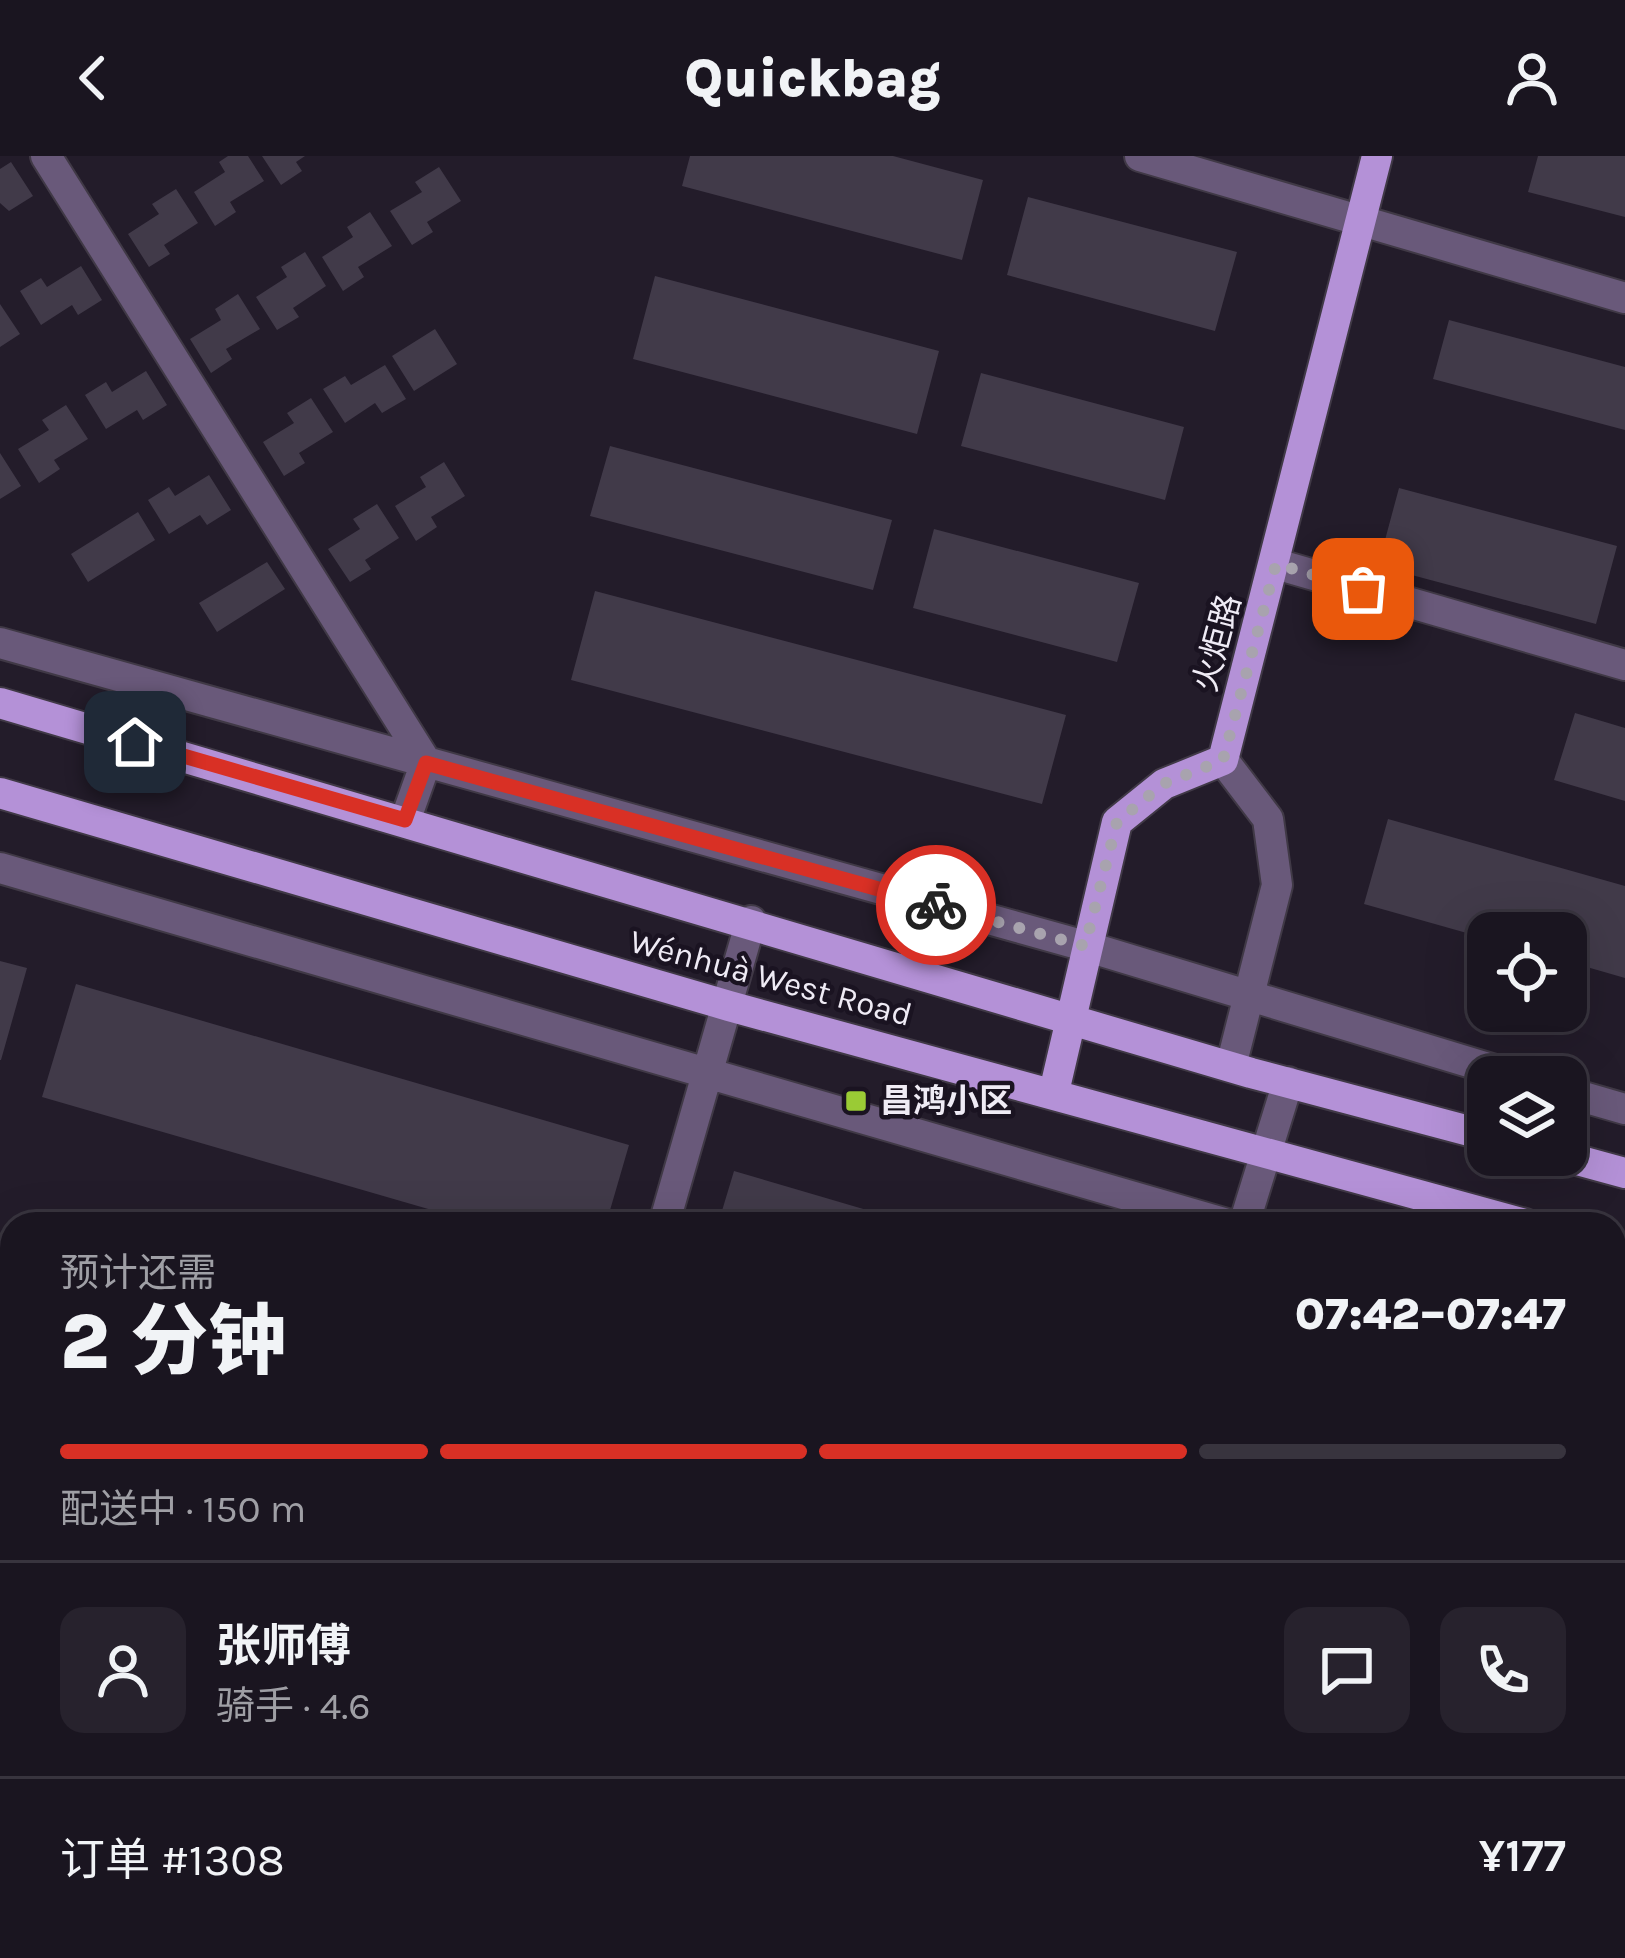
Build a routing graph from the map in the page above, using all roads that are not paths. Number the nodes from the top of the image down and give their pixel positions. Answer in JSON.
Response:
{"nodes":[{"id":1,"x":46,"y":156,"type":"edge"},
{"id":2,"x":1140,"y":156,"type":"edge"},
{"id":3,"x":1377,"y":156,"type":"edge"},
{"id":4,"x":1359,"y":220,"type":"junction"},
{"id":5,"x":1625,"y":298,"type":"edge"},
{"id":6,"x":1276,"y":564,"type":"junction"},
{"id":7,"x":2,"y":648,"type":"edge"},
{"id":8,"x":1625,"y":665,"type":"edge"},
{"id":9,"x":0,"y":703,"type":"edge"},
{"id":10,"x":1223,"y":760,"type":"junction"},
{"id":11,"x":426,"y":763,"type":"junction"},
{"id":12,"x":0,"y":793,"type":"edge"},
{"id":13,"x":405,"y":820,"type":"junction"},
{"id":14,"x":0,"y":868,"type":"edge"},
{"id":15,"x":752,"y":921,"type":"junction"},
{"id":16,"x":1085,"y":946,"type":"junction"},
{"id":17,"x":1249,"y":995,"type":"junction"},
{"id":18,"x":729,"y":1006,"type":"junction"},
{"id":19,"x":1069,"y":1017,"type":"junction"},
{"id":20,"x":1467,"y":1061,"type":"edge"},
{"id":21,"x":1231,"y":1066,"type":"junction"},
{"id":22,"x":706,"y":1075,"type":"junction"},
{"id":23,"x":1288,"y":1082,"type":"junction"},
{"id":24,"x":1054,"y":1092,"type":"junction"},
{"id":25,"x":1587,"y":1098,"type":"edge"},
{"id":26,"x":1625,"y":1109,"type":"edge"},
{"id":27,"x":1467,"y":1130,"type":"edge"},
{"id":28,"x":1268,"y":1149,"type":"junction"},
{"id":29,"x":1587,"y":1163,"type":"edge"},
{"id":30,"x":1625,"y":1173,"type":"edge"},
{"id":31,"x":667,"y":1212,"type":"edge"},
{"id":32,"x":1185,"y":1212,"type":"edge"},
{"id":33,"x":1248,"y":1212,"type":"edge"},
{"id":34,"x":1485,"y":1212,"type":"edge"}],
"edges":[{"from":1,"to":11,"type":"street"},
{"from":2,"to":4,"type":"street"},
{"from":3,"to":4,"type":"main road","name":"火炬路"},
{"from":4,"to":5,"type":"street"},
{"from":4,"to":6,"type":"main road","name":"火炬路"},
{"from":6,"to":8,"type":"street"},
{"from":6,"to":10,"type":"main road","name":"火炬路"},
{"from":7,"to":11,"type":"street"},
{"from":9,"to":13,"type":"main road","name":"Wénhuà West Road"},
{"from":10,"to":16,"type":"main road"},
{"from":10,"to":17,"type":"street"},
{"from":11,"to":13,"type":"street"},
{"from":11,"to":16,"type":"street"},
{"from":12,"to":18,"type":"main road","name":"Wénhuà West Road"},
{"from":13,"to":15,"type":"main road","name":"Wénhuà West Road"},
{"from":14,"to":22,"type":"street"},
{"from":15,"to":18,"type":"street"},
{"from":15,"to":19,"type":"main road","name":"Wénhuà West Road"},
{"from":16,"to":17,"type":"street"},
{"from":16,"to":19,"type":"main road"},
{"from":17,"to":20,"type":"street"},
{"from":17,"to":21,"type":"street"},
{"from":18,"to":22,"type":"street"},
{"from":18,"to":24,"type":"main road","name":"Wénhuà West Road"},
{"from":19,"to":21,"type":"main road","name":"Wénhuà West Road"},
{"from":19,"to":24,"type":"main road"},
{"from":21,"to":23,"type":"main road","name":"Wénhuà West Road"},
{"from":22,"to":31,"type":"street"},
{"from":22,"to":32,"type":"street"},
{"from":23,"to":27,"type":"main road","name":"Wénhuà West Road"},
{"from":23,"to":28,"type":"street"},
{"from":24,"to":28,"type":"main road","name":"Wénhuà West Road"},
{"from":25,"to":26,"type":"street"},
{"from":28,"to":33,"type":"street"},
{"from":28,"to":34,"type":"main road","name":"Wénhuà West Road"},
{"from":29,"to":30,"type":"main road"}]}
